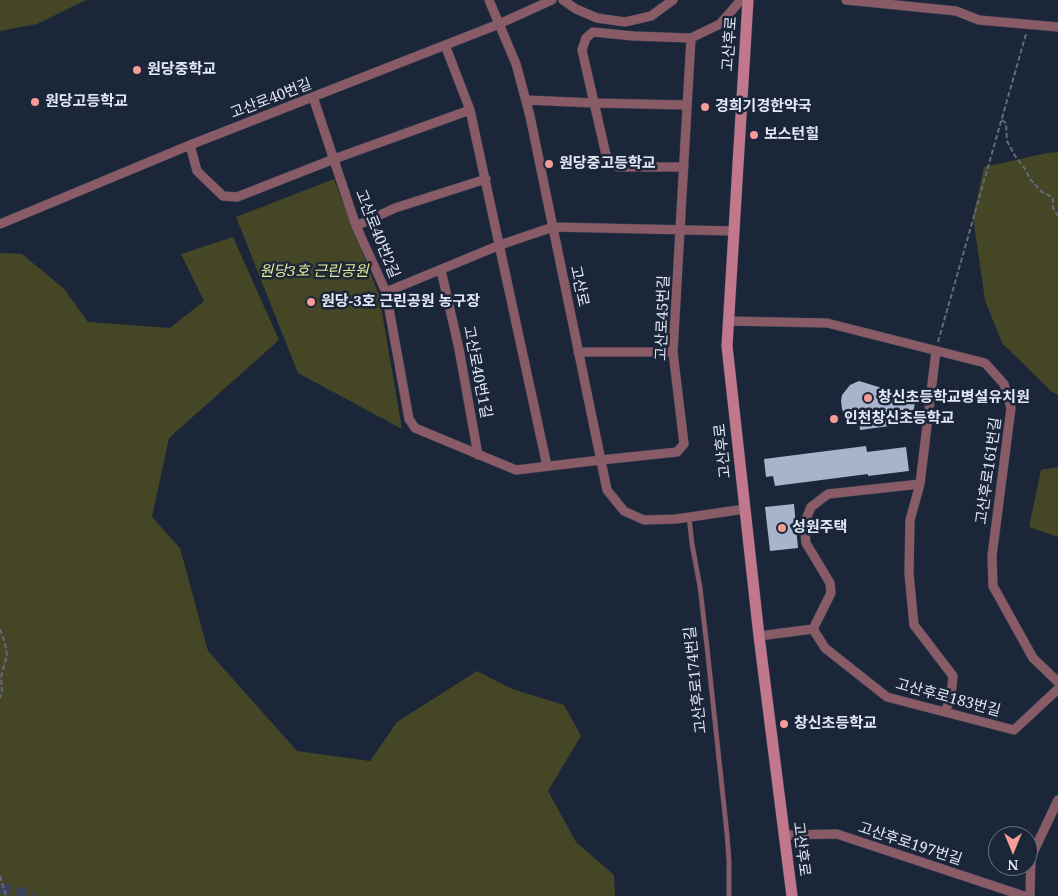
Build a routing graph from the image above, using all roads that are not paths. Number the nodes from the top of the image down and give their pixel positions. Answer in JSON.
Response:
{"nodes":[{"id":1,"x":489,"y":0,"type":"edge"},
{"id":2,"x":552,"y":0,"type":"edge"},
{"id":3,"x":563,"y":0,"type":"edge"},
{"id":4,"x":673,"y":0,"type":"edge"},
{"id":5,"x":741,"y":0,"type":"edge"},
{"id":6,"x":748,"y":0,"type":"edge"},
{"id":7,"x":846,"y":0,"type":"edge"},
{"id":8,"x":879,"y":2,"type":"edge"},
{"id":9,"x":499,"y":24,"type":"junction"},
{"id":10,"x":1058,"y":28,"type":"edge"},
{"id":11,"x":691,"y":38,"type":"junction"},
{"id":12,"x":445,"y":45,"type":"junction"},
{"id":13,"x":313,"y":97,"type":"junction"},
{"id":14,"x":526,"y":100,"type":"junction"},
{"id":15,"x":594,"y":103,"type":"junction"},
{"id":16,"x":687,"y":105,"type":"junction"},
{"id":17,"x":470,"y":110,"type":"junction"},
{"id":18,"x":190,"y":145,"type":"junction"},
{"id":19,"x":334,"y":159,"type":"junction"},
{"id":20,"x":684,"y":167,"type":"junction"},
{"id":21,"x":486,"y":179,"type":"junction"},
{"id":22,"x":0,"y":224,"type":"edge"},
{"id":23,"x":356,"y":226,"type":"junction"},
{"id":24,"x":553,"y":227,"type":"junction"},
{"id":25,"x":680,"y":230,"type":"junction"},
{"id":26,"x":734,"y":231,"type":"junction"},
{"id":27,"x":500,"y":246,"type":"junction"},
{"id":28,"x":441,"y":270,"type":"junction"},
{"id":29,"x":386,"y":292,"type":"junction"},
{"id":30,"x":728,"y":321,"type":"junction"},
{"id":31,"x":936,"y":351,"type":"junction"},
{"id":32,"x":578,"y":352,"type":"junction"},
{"id":33,"x":673,"y":352,"type":"junction"},
{"id":34,"x":478,"y":455,"type":"junction"},
{"id":35,"x":601,"y":460,"type":"junction"},
{"id":36,"x":547,"y":466,"type":"junction"},
{"id":37,"x":920,"y":484,"type":"junction"},
{"id":38,"x":745,"y":509,"type":"junction"},
{"id":39,"x":690,"y":517,"type":"junction"},
{"id":40,"x":813,"y":629,"type":"junction"},
{"id":41,"x":759,"y":636,"type":"junction"},
{"id":42,"x":1058,"y":682,"type":"edge"},
{"id":43,"x":1058,"y":689,"type":"edge"},
{"id":44,"x":945,"y":712,"type":"junction"},
{"id":45,"x":1058,"y":800,"type":"edge"},
{"id":46,"x":784,"y":835,"type":"junction"},
{"id":47,"x":729,"y":896,"type":"edge"},
{"id":48,"x":792,"y":896,"type":"edge"},
{"id":49,"x":1024,"y":896,"type":"edge"},
{"id":50,"x":1030,"y":896,"type":"edge"}],
"edges":[{"from":1,"to":9,"type":"street","name":"고산로"},
{"from":2,"to":9,"type":"street","name":"고산로40번길"},
{"from":3,"to":4,"type":"street"},
{"from":5,"to":11,"type":"street"},
{"from":6,"to":26,"type":"main road","name":"고산후로"},
{"from":7,"to":8,"type":"street"},
{"from":8,"to":10,"type":"street"},
{"from":9,"to":12,"type":"street","name":"고산로40번길"},
{"from":9,"to":14,"type":"street","name":"고산로"},
{"from":11,"to":15,"type":"street"},
{"from":11,"to":16,"type":"street","name":"고산로45번길"},
{"from":12,"to":13,"type":"street","name":"고산로40번길"},
{"from":12,"to":17,"type":"street"},
{"from":13,"to":18,"type":"street","name":"고산로40번길"},
{"from":13,"to":19,"type":"street","name":"고산로40번2길"},
{"from":14,"to":15,"type":"street"},
{"from":14,"to":24,"type":"street","name":"고산로"},
{"from":15,"to":16,"type":"street"},
{"from":15,"to":20,"type":"street"},
{"from":16,"to":20,"type":"street","name":"고산로45번길"},
{"from":17,"to":19,"type":"street"},
{"from":17,"to":21,"type":"street"},
{"from":18,"to":19,"type":"street"},
{"from":18,"to":22,"type":"street","name":"고산로40번길"},
{"from":19,"to":23,"type":"street","name":"고산로40번2길"},
{"from":20,"to":25,"type":"street","name":"고산로45번길"},
{"from":21,"to":23,"type":"street"},
{"from":21,"to":27,"type":"street"},
{"from":23,"to":29,"type":"street","name":"고산로40번2길"},
{"from":24,"to":25,"type":"street"},
{"from":24,"to":27,"type":"street"},
{"from":24,"to":32,"type":"street","name":"고산로"},
{"from":25,"to":26,"type":"street"},
{"from":25,"to":33,"type":"street","name":"고산로45번길"},
{"from":26,"to":30,"type":"main road","name":"고산후로"},
{"from":27,"to":28,"type":"street"},
{"from":27,"to":36,"type":"street"},
{"from":28,"to":29,"type":"street"},
{"from":28,"to":34,"type":"street","name":"고산로40번1길"},
{"from":29,"to":34,"type":"street","name":"고산로40번2길"},
{"from":30,"to":31,"type":"street","name":"고산후로161번길"},
{"from":30,"to":38,"type":"main road","name":"고산후로"},
{"from":31,"to":37,"type":"street"},
{"from":31,"to":42,"type":"street","name":"고산후로161번길"},
{"from":32,"to":33,"type":"street"},
{"from":32,"to":35,"type":"street","name":"고산로"},
{"from":33,"to":35,"type":"street","name":"고산로45번길"},
{"from":34,"to":36,"type":"street","name":"고산로40번2길"},
{"from":35,"to":36,"type":"street","name":"고산로40번2길"},
{"from":35,"to":39,"type":"street","name":"고산로"},
{"from":37,"to":40,"type":"street"},
{"from":37,"to":44,"type":"street"},
{"from":38,"to":39,"type":"street"},
{"from":38,"to":41,"type":"main road","name":"고산후로"},
{"from":39,"to":47,"type":"lane","name":"고산후로174번길"},
{"from":40,"to":41,"type":"street"},
{"from":40,"to":44,"type":"street","name":"고산후로183번길"},
{"from":41,"to":46,"type":"main road","name":"고산후로"},
{"from":43,"to":44,"type":"street","name":"고산후로183번길"},
{"from":45,"to":50,"type":"street"},
{"from":46,"to":48,"type":"main road","name":"고산후로"},
{"from":46,"to":49,"type":"street","name":"고산후로197번길"}]}
